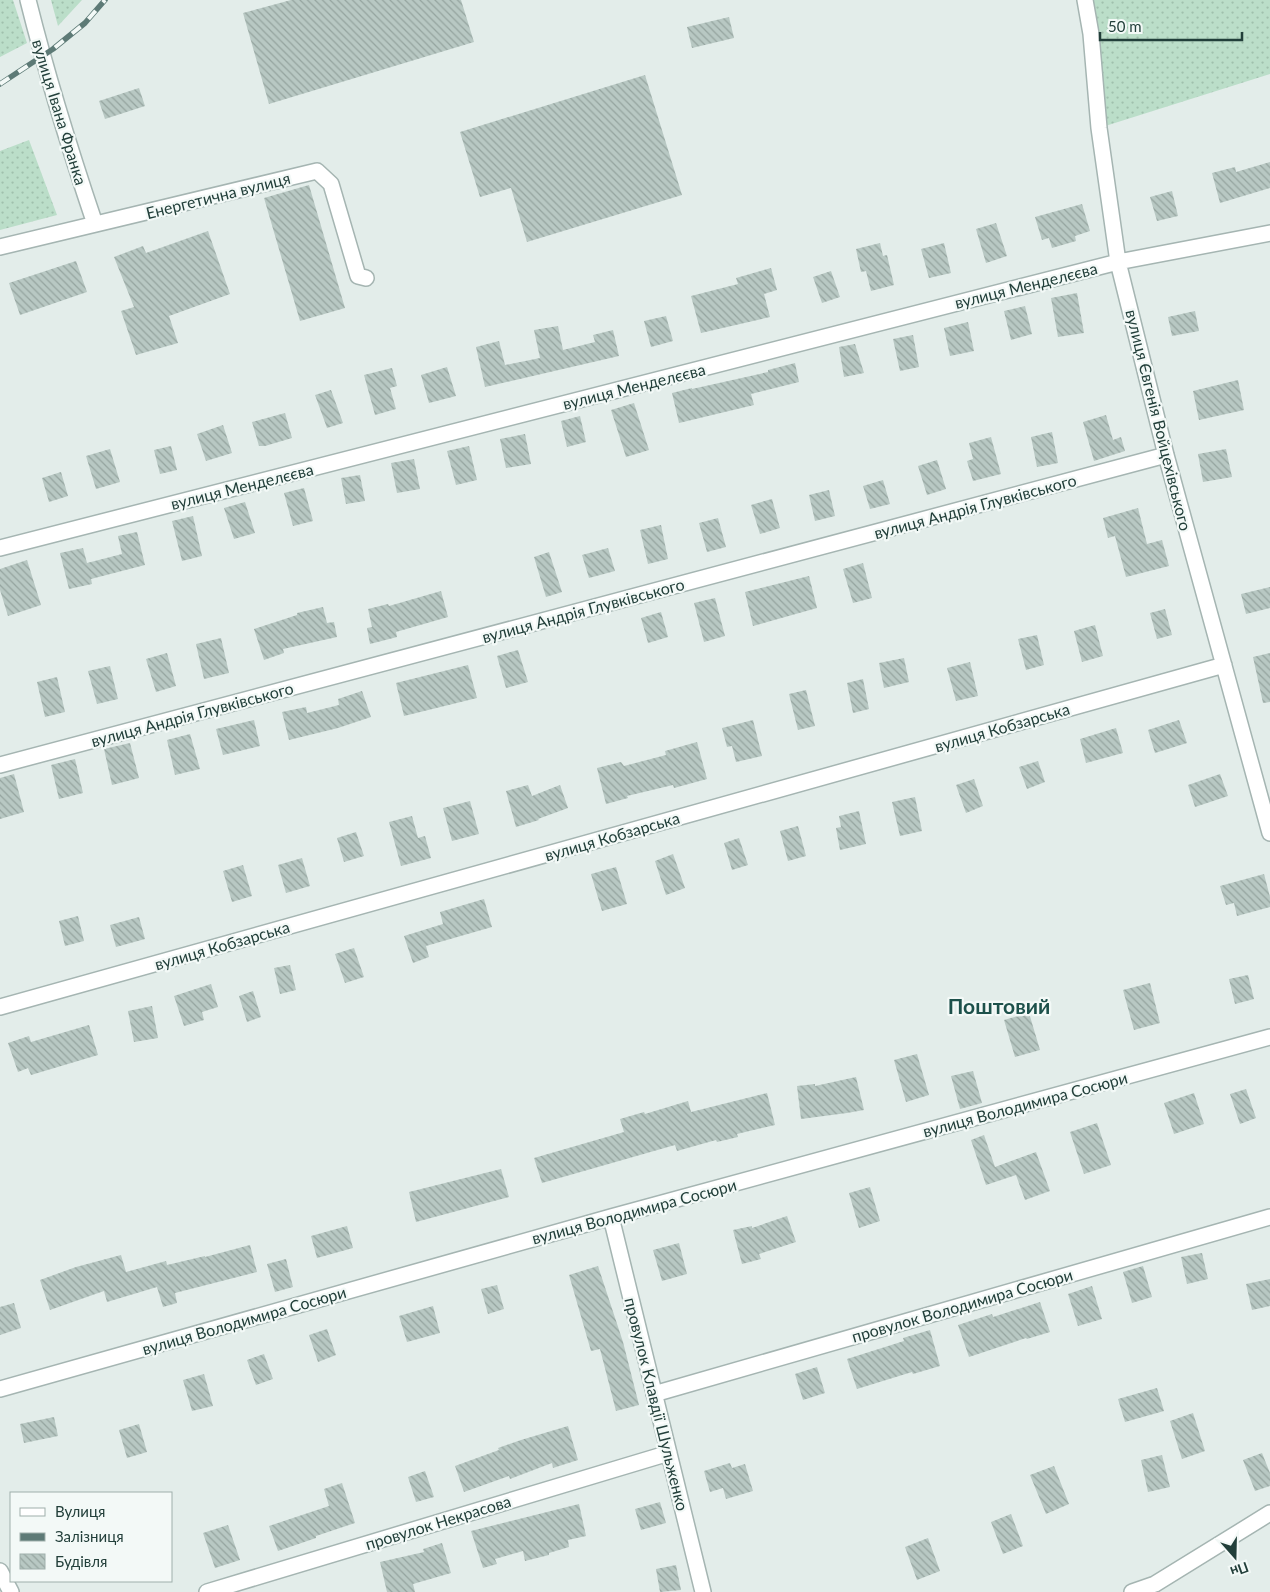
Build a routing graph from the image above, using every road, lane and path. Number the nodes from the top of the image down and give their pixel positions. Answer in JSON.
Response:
{"nodes":[{"id":1,"x":28,"y":0,"type":"edge"},
{"id":2,"x":1085,"y":0,"type":"edge"},
{"id":3,"x":96,"y":224,"type":"junction"},
{"id":4,"x":1270,"y":233,"type":"edge"},
{"id":5,"x":0,"y":247,"type":"edge"},
{"id":6,"x":1118,"y":262,"type":"junction"},
{"id":7,"x":366,"y":278,"type":"dead end"},
{"id":8,"x":1166,"y":456,"type":"junction"},
{"id":9,"x":0,"y":548,"type":"edge"},
{"id":10,"x":1224,"y":665,"type":"junction"},
{"id":11,"x":0,"y":765,"type":"edge"},
{"id":12,"x":1270,"y":833,"type":"edge"},
{"id":13,"x":0,"y":1007,"type":"edge"},
{"id":14,"x":1270,"y":1037,"type":"edge"},
{"id":15,"x":611,"y":1217,"type":"junction"},
{"id":16,"x":1270,"y":1217,"type":"edge"},
{"id":17,"x":0,"y":1389,"type":"edge"},
{"id":18,"x":654,"y":1394,"type":"junction"},
{"id":19,"x":668,"y":1453,"type":"junction"},
{"id":20,"x":1270,"y":1513,"type":"edge"},
{"id":21,"x":0,"y":1571,"type":"edge"},
{"id":22,"x":11,"y":1592,"type":"edge"},
{"id":23,"x":207,"y":1592,"type":"edge"},
{"id":24,"x":703,"y":1592,"type":"edge"},
{"id":25,"x":1132,"y":1592,"type":"edge"}],
"edges":[{"from":1,"to":3,"type":"street","name":"вулиця Івана Франка"},
{"from":2,"to":6,"type":"street","name":"вулиця Євгенія Войцехівського"},
{"from":3,"to":5,"type":"street","name":"Енергетична вулиця"},
{"from":3,"to":7,"type":"street","name":"Енергетична вулиця"},
{"from":4,"to":6,"type":"street","name":"вулиця Менделєєва"},
{"from":6,"to":8,"type":"street","name":"вулиця Євгенія Войцехівського"},
{"from":6,"to":9,"type":"street","name":"вулиця Менделєєва"},
{"from":8,"to":10,"type":"street","name":"вулиця Євгенія Войцехівського"},
{"from":8,"to":11,"type":"street","name":"вулиця Андрія Глувківського"},
{"from":10,"to":12,"type":"street","name":"вулиця Євгенія Войцехівського"},
{"from":10,"to":13,"type":"street","name":"вулиця Кобзарська"},
{"from":14,"to":15,"type":"street","name":"вулиця Володимира Сосюри"},
{"from":15,"to":17,"type":"street","name":"вулиця Володимира Сосюри"},
{"from":15,"to":18,"type":"street","name":"провулок Клавдії Шульженко"},
{"from":16,"to":18,"type":"street","name":"провулок Володимира Сосюри"},
{"from":18,"to":19,"type":"street","name":"провулок Клавдії Шульженко"},
{"from":19,"to":23,"type":"street","name":"провулок Некрасова"},
{"from":19,"to":24,"type":"street","name":"провулок Клавдії Шульженко"},
{"from":20,"to":25,"type":"street"},
{"from":21,"to":22,"type":"street"}]}
